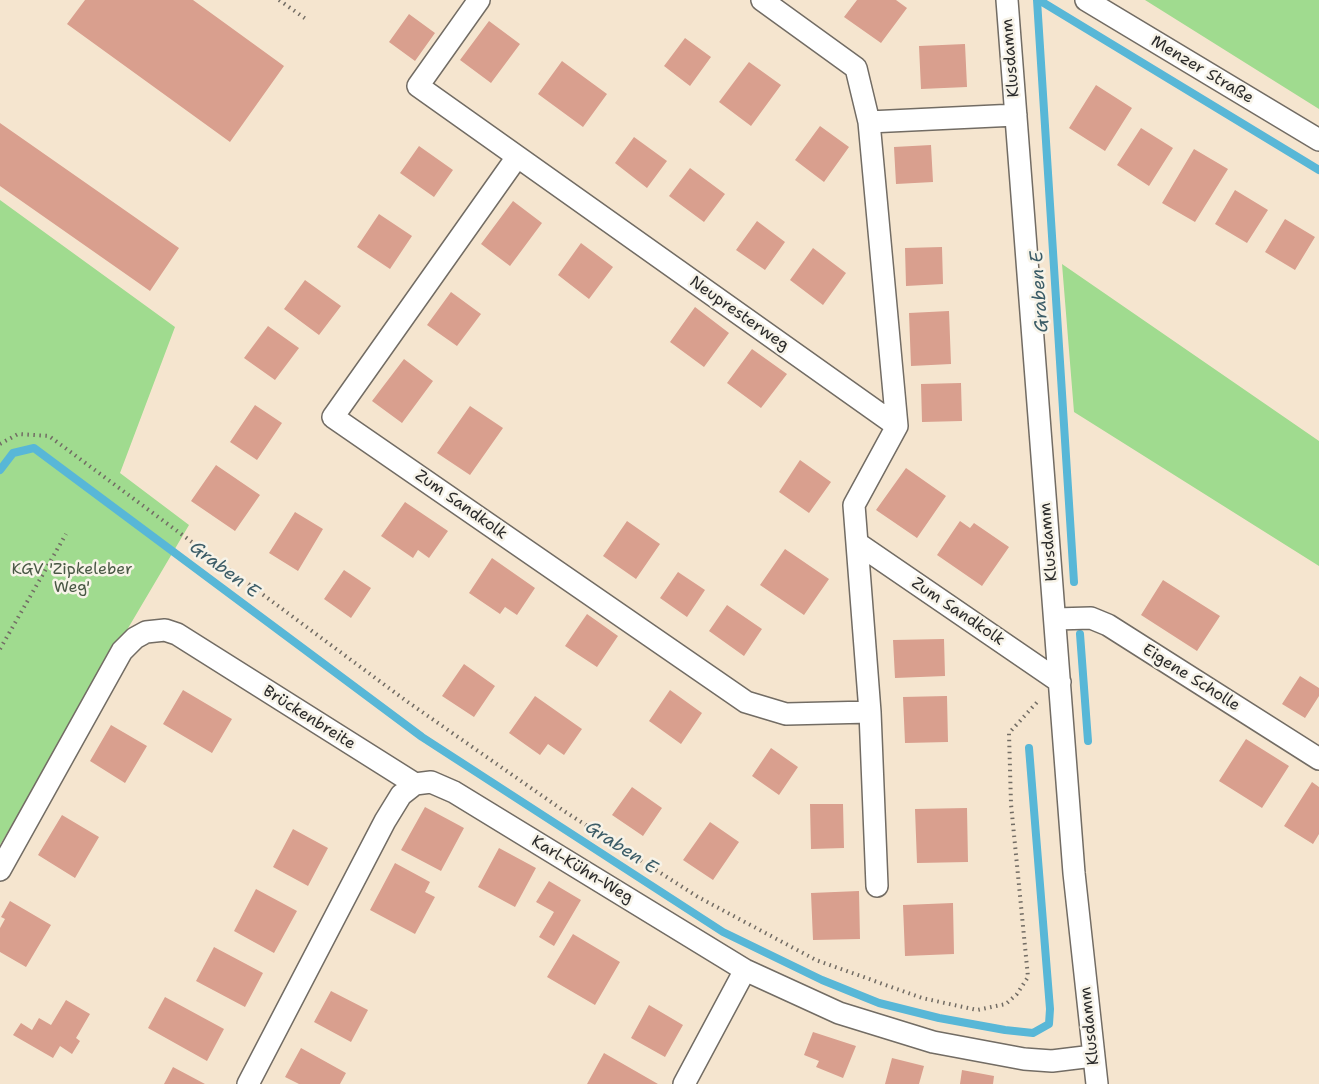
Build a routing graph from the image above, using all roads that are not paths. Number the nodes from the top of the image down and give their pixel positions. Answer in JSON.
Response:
{"nodes":[{"id":1,"x":479,"y":0,"type":"edge"},
{"id":2,"x":762,"y":0,"type":"edge"},
{"id":3,"x":1007,"y":0,"type":"edge"},
{"id":4,"x":1086,"y":0,"type":"edge"},
{"id":5,"x":1016,"y":115,"type":"junction"},
{"id":6,"x":869,"y":122,"type":"junction"},
{"id":7,"x":1319,"y":140,"type":"edge"},
{"id":8,"x":517,"y":158,"type":"junction"},
{"id":9,"x":897,"y":426,"type":"junction"},
{"id":10,"x":857,"y":543,"type":"junction"},
{"id":11,"x":1055,"y":619,"type":"junction"},
{"id":12,"x":1059,"y":682,"type":"junction"},
{"id":13,"x":870,"y":712,"type":"junction"},
{"id":14,"x":1319,"y":759,"type":"edge"},
{"id":15,"x":415,"y":784,"type":"junction"},
{"id":16,"x":0,"y":870,"type":"edge"},
{"id":17,"x":877,"y":886,"type":"dead end"},
{"id":18,"x":745,"y":970,"type":"junction"},
{"id":19,"x":1093,"y":1056,"type":"junction"},
{"id":20,"x":248,"y":1084,"type":"edge"},
{"id":21,"x":684,"y":1084,"type":"edge"},
{"id":22,"x":1097,"y":1084,"type":"edge"}],
"edges":[{"from":1,"to":8,"type":"street","name":"Neupresterweg"},
{"from":2,"to":6,"type":"street"},
{"from":3,"to":5,"type":"street","name":"Klusdamm"},
{"from":4,"to":7,"type":"street","name":"Menzer Straße"},
{"from":5,"to":6,"type":"street"},
{"from":5,"to":11,"type":"street","name":"Klusdamm"},
{"from":6,"to":9,"type":"street"},
{"from":8,"to":9,"type":"street","name":"Neupresterweg"},
{"from":8,"to":13,"type":"street","name":"Zum Sandkolk"},
{"from":9,"to":10,"type":"street"},
{"from":10,"to":12,"type":"street","name":"Zum Sandkolk"},
{"from":10,"to":13,"type":"street"},
{"from":11,"to":12,"type":"street","name":"Klusdamm"},
{"from":11,"to":14,"type":"street","name":"Eigene Scholle"},
{"from":12,"to":19,"type":"street","name":"Klusdamm"},
{"from":13,"to":17,"type":"street"},
{"from":15,"to":16,"type":"street","name":"Brückenbreite"},
{"from":15,"to":18,"type":"street","name":"Karl-Kühn-Weg"},
{"from":15,"to":20,"type":"street"},
{"from":18,"to":19,"type":"street","name":"Karl-Kühn-Weg"},
{"from":18,"to":21,"type":"street"},
{"from":19,"to":22,"type":"street","name":"Klusdamm"}]}
